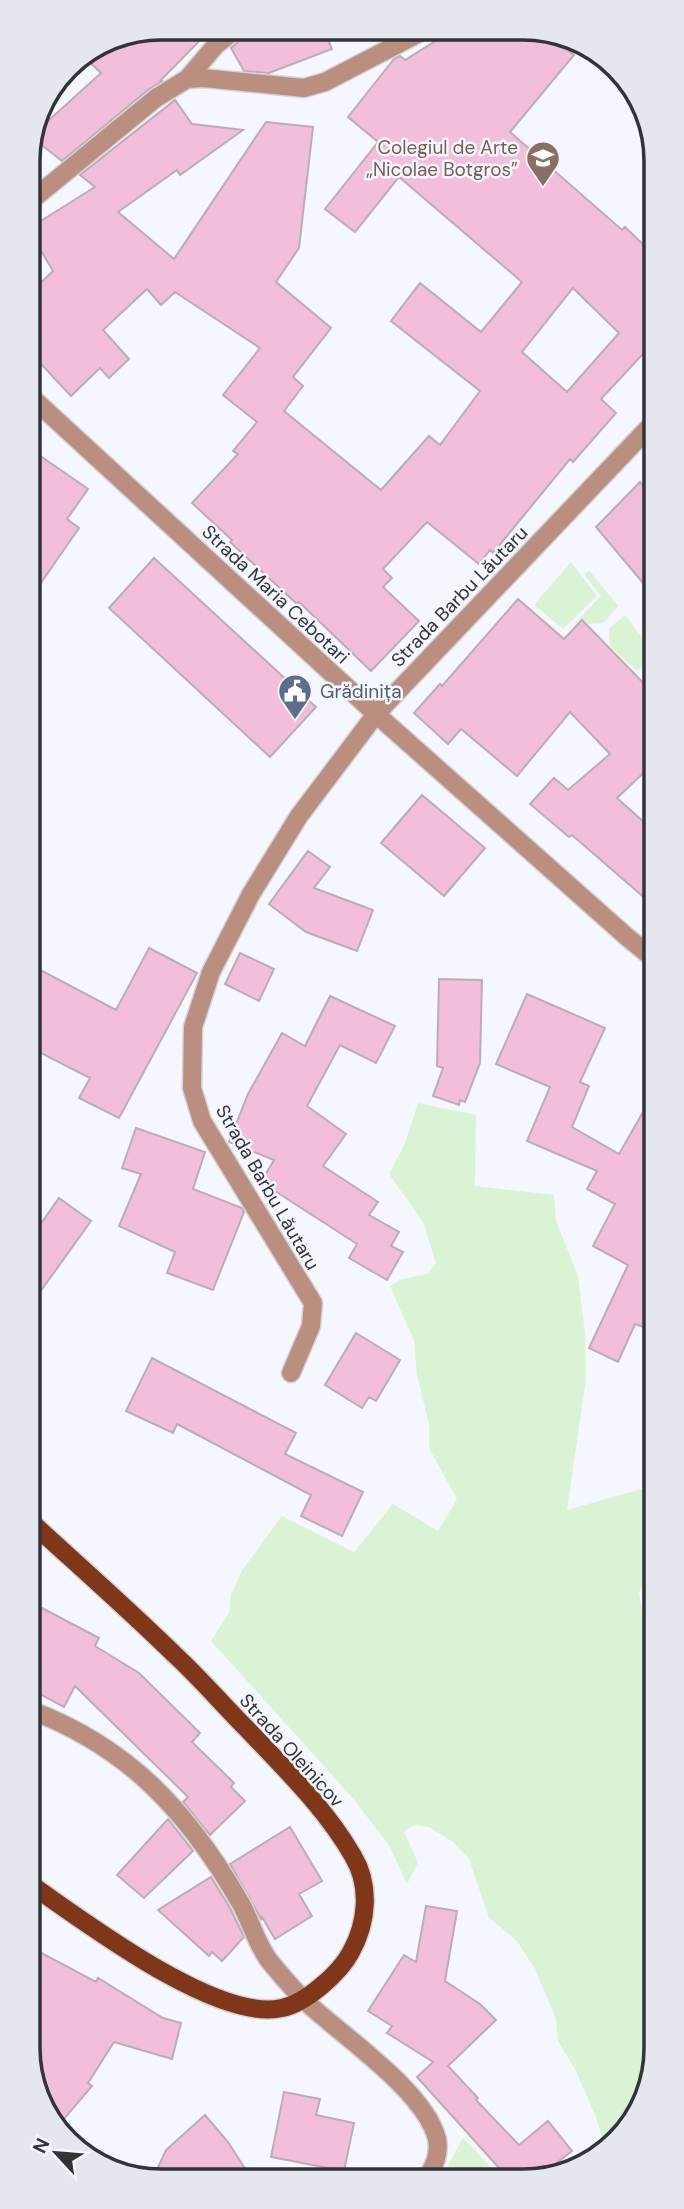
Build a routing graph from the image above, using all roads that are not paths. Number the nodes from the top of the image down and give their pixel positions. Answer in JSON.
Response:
{"nodes":[{"id":1,"x":222,"y":40,"type":"edge"},
{"id":2,"x":406,"y":40,"type":"edge"},
{"id":3,"x":187,"y":79,"type":"junction"},
{"id":4,"x":41,"y":192,"type":"edge"},
{"id":5,"x":41,"y":406,"type":"edge"},
{"id":6,"x":644,"y":433,"type":"edge"},
{"id":7,"x":376,"y":714,"type":"junction"},
{"id":8,"x":644,"y":951,"type":"edge"},
{"id":9,"x":291,"y":1373,"type":"dead end"},
{"id":10,"x":40,"y":1530,"type":"edge"},
{"id":11,"x":40,"y":1714,"type":"edge"},
{"id":12,"x":40,"y":1891,"type":"edge"},
{"id":13,"x":303,"y":1999,"type":"junction"},
{"id":14,"x":432,"y":2169,"type":"edge"}],
"edges":[{"from":1,"to":3,"type":"street"},
{"from":2,"to":3,"type":"street"},
{"from":3,"to":4,"type":"street"},
{"from":5,"to":7,"type":"street","name":"Strada Maria Cebotari"},
{"from":6,"to":7,"type":"street","name":"Strada Barbu Lăutaru"},
{"from":7,"to":8,"type":"street","name":"Strada Maria Cebotari"},
{"from":7,"to":9,"type":"street","name":"Strada Barbu Lăutaru"},
{"from":10,"to":13,"type":"main road","name":"Strada Oleinicov"},
{"from":11,"to":13,"type":"street"},
{"from":12,"to":13,"type":"main road","name":"Strada Oleinicov"},
{"from":13,"to":14,"type":"street"}]}
